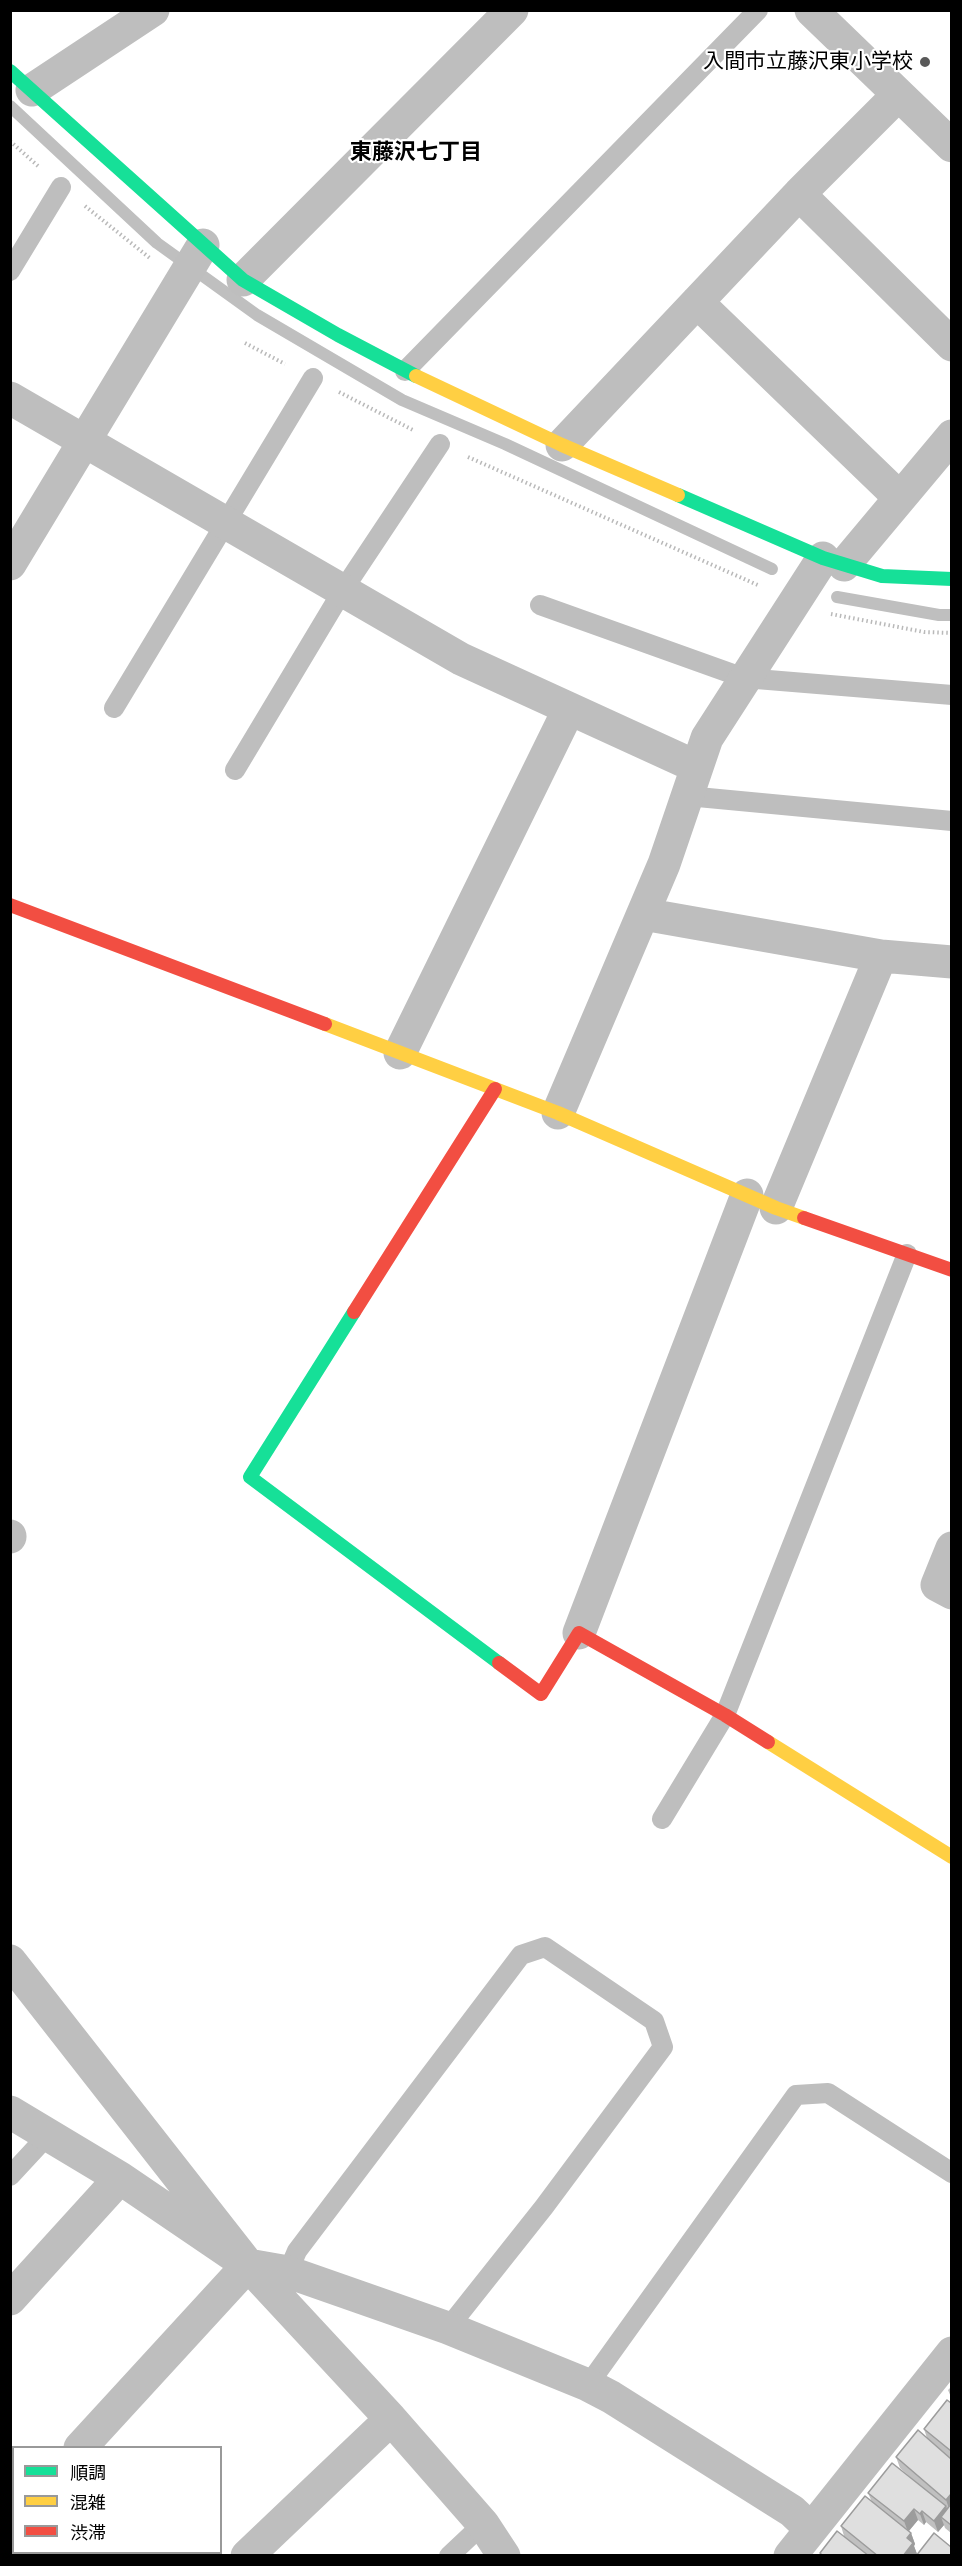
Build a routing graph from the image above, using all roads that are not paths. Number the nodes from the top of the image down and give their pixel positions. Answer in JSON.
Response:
{"nodes":[{"id":1,"x":153,"y":10,"type":"edge"},
{"id":2,"x":512,"y":10,"type":"edge"},
{"id":3,"x":758,"y":10,"type":"edge"},
{"id":4,"x":811,"y":10,"type":"edge"},
{"id":5,"x":21,"y":81,"type":"edge"},
{"id":6,"x":898,"y":95,"type":"junction"},
{"id":7,"x":951,"y":146,"type":"edge"},
{"id":8,"x":61,"y":187,"type":"road end"},
{"id":9,"x":799,"y":194,"type":"junction"},
{"id":10,"x":203,"y":245,"type":"junction"},
{"id":11,"x":10,"y":271,"type":"edge"},
{"id":12,"x":243,"y":280,"type":"junction"},
{"id":13,"x":697,"y":302,"type":"junction"},
{"id":14,"x":951,"y":345,"type":"edge"},
{"id":15,"x":405,"y":371,"type":"junction"},
{"id":16,"x":313,"y":378,"type":"road end"},
{"id":17,"x":10,"y":398,"type":"edge"},
{"id":18,"x":951,"y":436,"type":"edge"},
{"id":19,"x":83,"y":442,"type":"junction"},
{"id":20,"x":440,"y":444,"type":"road end"},
{"id":21,"x":562,"y":445,"type":"junction"},
{"id":22,"x":898,"y":497,"type":"junction"},
{"id":23,"x":226,"y":522,"type":"junction"},
{"id":24,"x":833,"y":561,"type":"junction"},
{"id":25,"x":10,"y":564,"type":"edge"},
{"id":26,"x":951,"y":579,"type":"edge"},
{"id":27,"x":343,"y":590,"type":"junction"},
{"id":28,"x":540,"y":605,"type":"dead end"},
{"id":29,"x":744,"y":678,"type":"junction"},
{"id":30,"x":951,"y":695,"type":"edge"},
{"id":31,"x":114,"y":708,"type":"dead end"},
{"id":32,"x":568,"y":709,"type":"junction"},
{"id":33,"x":235,"y":770,"type":"dead end"},
{"id":34,"x":692,"y":781,"type":"junction"},
{"id":35,"x":951,"y":821,"type":"edge"},
{"id":36,"x":10,"y":905,"type":"edge"},
{"id":37,"x":642,"y":914,"type":"junction"},
{"id":38,"x":881,"y":956,"type":"junction"},
{"id":39,"x":951,"y":962,"type":"edge"},
{"id":40,"x":400,"y":1053,"type":"junction"},
{"id":41,"x":495,"y":1089,"type":"junction"},
{"id":42,"x":558,"y":1113,"type":"junction"},
{"id":43,"x":747,"y":1195,"type":"junction"},
{"id":44,"x":776,"y":1208,"type":"junction"},
{"id":45,"x":908,"y":1254,"type":"junction"},
{"id":46,"x":949,"y":1261,"type":"edge"},
{"id":47,"x":951,"y":1548,"type":"edge"},
{"id":48,"x":951,"y":1593,"type":"edge"},
{"id":49,"x":579,"y":1633,"type":"junction"},
{"id":50,"x":725,"y":1715,"type":"junction"},
{"id":51,"x":662,"y":1819,"type":"dead end"},
{"id":52,"x":951,"y":1857,"type":"edge"},
{"id":53,"x":10,"y":1961,"type":"edge"},
{"id":54,"x":10,"y":2112,"type":"edge"},
{"id":55,"x":48,"y":2135,"type":"junction"},
{"id":56,"x":951,"y":2173,"type":"edge"},
{"id":57,"x":10,"y":2176,"type":"edge"},
{"id":58,"x":120,"y":2178,"type":"junction"},
{"id":59,"x":248,"y":2265,"type":"junction"},
{"id":60,"x":288,"y":2272,"type":"junction"},
{"id":61,"x":10,"y":2299,"type":"edge"},
{"id":62,"x":448,"y":2328,"type":"junction"},
{"id":63,"x":951,"y":2353,"type":"edge"},
{"id":64,"x":588,"y":2385,"type":"junction"},
{"id":65,"x":392,"y":2419,"type":"junction"},
{"id":66,"x":82,"y":2446,"type":"edge"},
{"id":67,"x":483,"y":2524,"type":"junction"},
{"id":68,"x":812,"y":2529,"type":"junction"},
{"id":69,"x":247,"y":2556,"type":"edge"},
{"id":70,"x":449,"y":2556,"type":"edge"},
{"id":71,"x":504,"y":2556,"type":"edge"},
{"id":72,"x":790,"y":2556,"type":"edge"}],
"edges":[{"from":1,"to":5,"type":"street"},
{"from":2,"to":12,"type":"street"},
{"from":3,"to":15,"type":"lane"},
{"from":4,"to":6,"type":"street"},
{"from":5,"to":10,"type":"street"},
{"from":6,"to":7,"type":"street"},
{"from":6,"to":9,"type":"street"},
{"from":8,"to":11,"type":"lane"},
{"from":9,"to":13,"type":"street"},
{"from":9,"to":14,"type":"street"},
{"from":10,"to":12,"type":"street"},
{"from":10,"to":19,"type":"street"},
{"from":12,"to":15,"type":"street"},
{"from":13,"to":21,"type":"street"},
{"from":13,"to":22,"type":"street"},
{"from":15,"to":21,"type":"street"},
{"from":16,"to":23,"type":"lane"},
{"from":17,"to":19,"type":"street"},
{"from":18,"to":22,"type":"street"},
{"from":19,"to":23,"type":"street"},
{"from":19,"to":25,"type":"street"},
{"from":20,"to":27,"type":"lane"},
{"from":21,"to":24,"type":"street"},
{"from":22,"to":24,"type":"street"},
{"from":23,"to":27,"type":"street"},
{"from":23,"to":31,"type":"lane"},
{"from":24,"to":26,"type":"street"},
{"from":24,"to":29,"type":"street"},
{"from":27,"to":32,"type":"street"},
{"from":27,"to":33,"type":"lane"},
{"from":28,"to":29,"type":"lane"},
{"from":29,"to":30,"type":"lane"},
{"from":29,"to":34,"type":"street"},
{"from":32,"to":34,"type":"street"},
{"from":32,"to":40,"type":"street"},
{"from":34,"to":35,"type":"lane"},
{"from":34,"to":37,"type":"street"},
{"from":36,"to":40,"type":"street"},
{"from":37,"to":38,"type":"street"},
{"from":37,"to":42,"type":"street"},
{"from":38,"to":39,"type":"street"},
{"from":38,"to":44,"type":"street"},
{"from":40,"to":41,"type":"street"},
{"from":41,"to":42,"type":"street"},
{"from":41,"to":49,"type":"street"},
{"from":42,"to":43,"type":"street"},
{"from":43,"to":44,"type":"street"},
{"from":43,"to":49,"type":"street"},
{"from":44,"to":45,"type":"street"},
{"from":45,"to":46,"type":"street"},
{"from":45,"to":50,"type":"lane"},
{"from":47,"to":48,"type":"street"},
{"from":49,"to":50,"type":"street"},
{"from":50,"to":51,"type":"lane"},
{"from":50,"to":52,"type":"street"},
{"from":53,"to":59,"type":"street"},
{"from":54,"to":55,"type":"street"},
{"from":55,"to":57,"type":"lane"},
{"from":55,"to":58,"type":"street"},
{"from":56,"to":64,"type":"lane"},
{"from":58,"to":59,"type":"street"},
{"from":58,"to":61,"type":"street"},
{"from":59,"to":60,"type":"street"},
{"from":59,"to":65,"type":"street"},
{"from":59,"to":66,"type":"street"},
{"from":60,"to":62,"type":"street"},
{"from":60,"to":62,"type":"lane"},
{"from":62,"to":64,"type":"street"},
{"from":63,"to":68,"type":"street"},
{"from":64,"to":68,"type":"street"},
{"from":65,"to":67,"type":"street"},
{"from":65,"to":69,"type":"street"},
{"from":67,"to":70,"type":"lane"},
{"from":67,"to":71,"type":"street"},
{"from":68,"to":72,"type":"street"}]}
